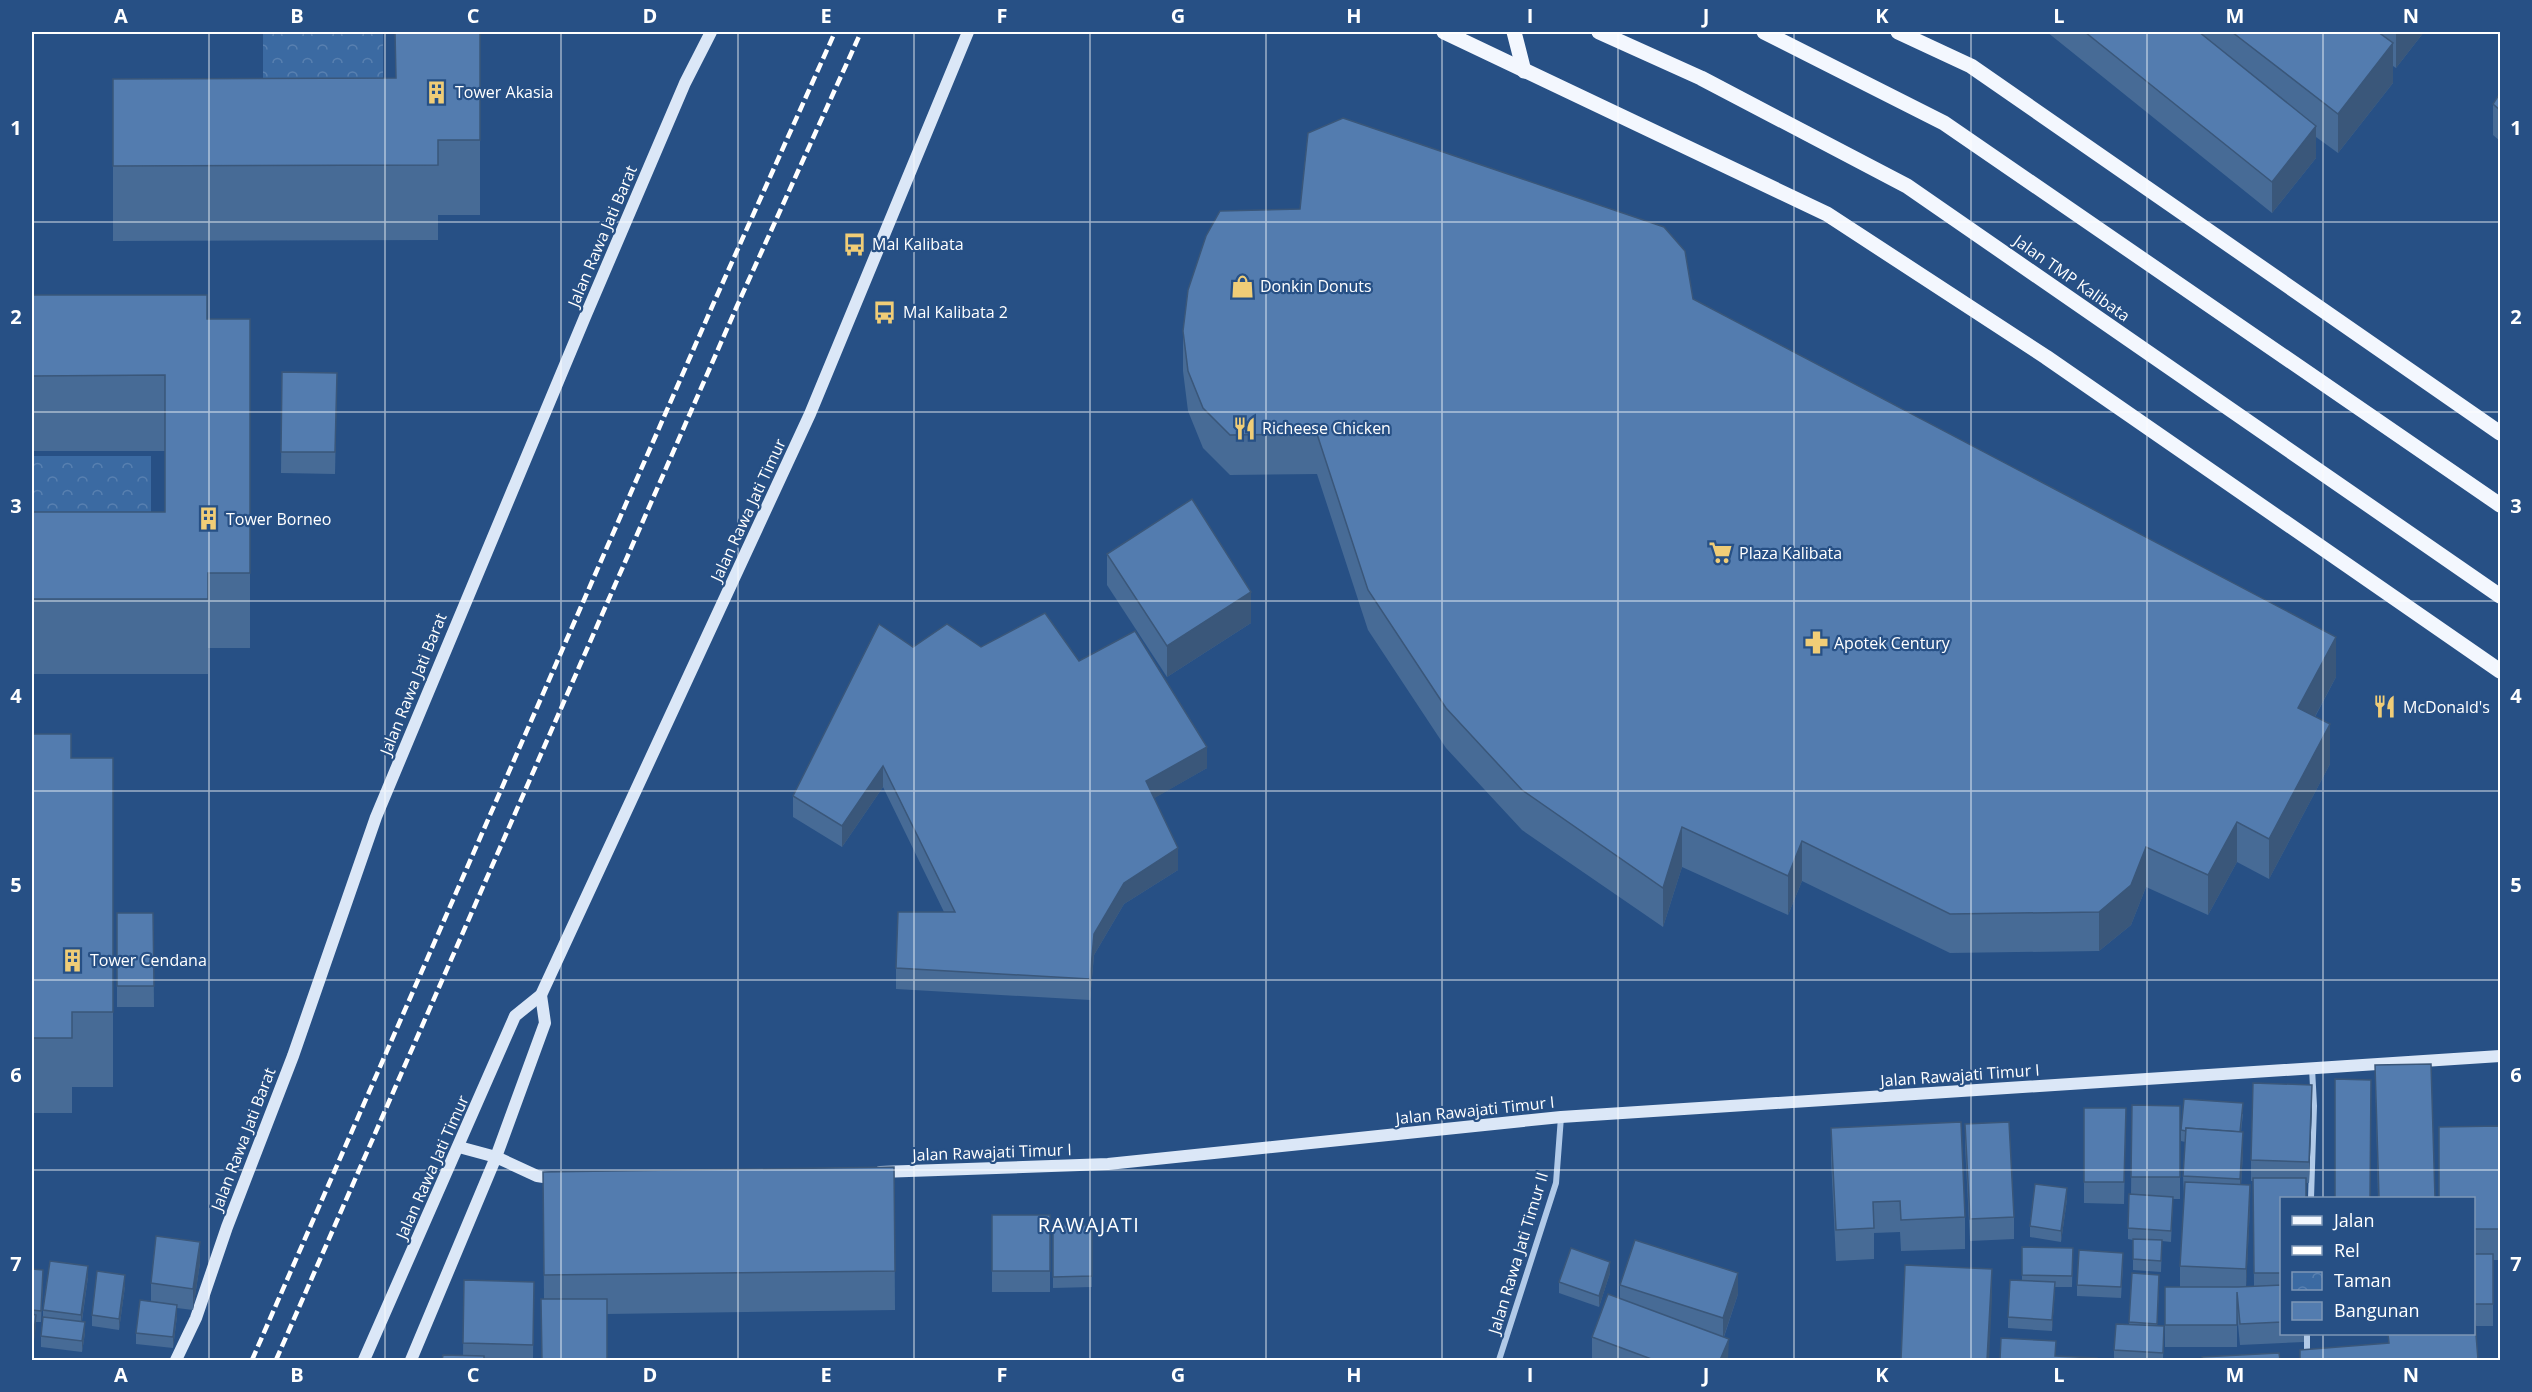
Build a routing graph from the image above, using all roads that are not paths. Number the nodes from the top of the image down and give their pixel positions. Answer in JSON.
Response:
{"nodes":[{"id":1,"x":711,"y":32,"type":"edge"},
{"id":2,"x":968,"y":32,"type":"edge"},
{"id":3,"x":1444,"y":32,"type":"edge"},
{"id":4,"x":1514,"y":32,"type":"edge"},
{"id":5,"x":1599,"y":32,"type":"edge"},
{"id":6,"x":1764,"y":32,"type":"edge"},
{"id":7,"x":1898,"y":32,"type":"edge"},
{"id":8,"x":1524,"y":71,"type":"junction"},
{"id":9,"x":2500,"y":434,"type":"edge"},
{"id":10,"x":2500,"y":505,"type":"edge"},
{"id":11,"x":2500,"y":596,"type":"edge"},
{"id":12,"x":2500,"y":670,"type":"edge"},
{"id":13,"x":541,"y":995,"type":"junction"},
{"id":14,"x":2500,"y":1056,"type":"edge"},
{"id":15,"x":2312,"y":1068,"type":"junction"},
{"id":16,"x":1561,"y":1117,"type":"junction"},
{"id":17,"x":459,"y":1147,"type":"junction"},
{"id":18,"x":496,"y":1157,"type":"junction"},
{"id":19,"x":864,"y":1172,"type":"edge"},
{"id":20,"x":567,"y":1180,"type":"edge"},
{"id":21,"x":2311,"y":1197,"type":"edge"},
{"id":22,"x":2307,"y":1335,"type":"edge"},
{"id":23,"x":176,"y":1360,"type":"edge"},
{"id":24,"x":364,"y":1360,"type":"edge"},
{"id":25,"x":411,"y":1360,"type":"edge"},
{"id":26,"x":1499,"y":1360,"type":"edge"},
{"id":27,"x":2307,"y":1360,"type":"edge"}],
"edges":[{"from":1,"to":23,"type":"street","name":"Jalan Rawa Jati Barat"},
{"from":2,"to":13,"type":"street","name":"Jalan Rawa Jati Timur"},
{"from":3,"to":8,"type":"main road"},
{"from":4,"to":8,"type":"main road"},
{"from":5,"to":11,"type":"main road","name":"Jalan TMP Kalibata"},
{"from":6,"to":10,"type":"main road"},
{"from":7,"to":9,"type":"main road"},
{"from":8,"to":12,"type":"main road"},
{"from":13,"to":17,"type":"street","name":"Jalan Rawa Jati Timur"},
{"from":13,"to":18,"type":"street"},
{"from":14,"to":15,"type":"street","name":"Jalan Rawajati Timur I"},
{"from":15,"to":16,"type":"street","name":"Jalan Rawajati Timur I"},
{"from":15,"to":21,"type":"street"},
{"from":16,"to":19,"type":"street","name":"Jalan Rawajati Timur I"},
{"from":16,"to":26,"type":"street","name":"Jalan Rawa Jati Timur II"},
{"from":17,"to":18,"type":"street"},
{"from":17,"to":24,"type":"street","name":"Jalan Rawa Jati Timur"},
{"from":18,"to":20,"type":"street"},
{"from":18,"to":25,"type":"street"},
{"from":22,"to":27,"type":"street"}]}
